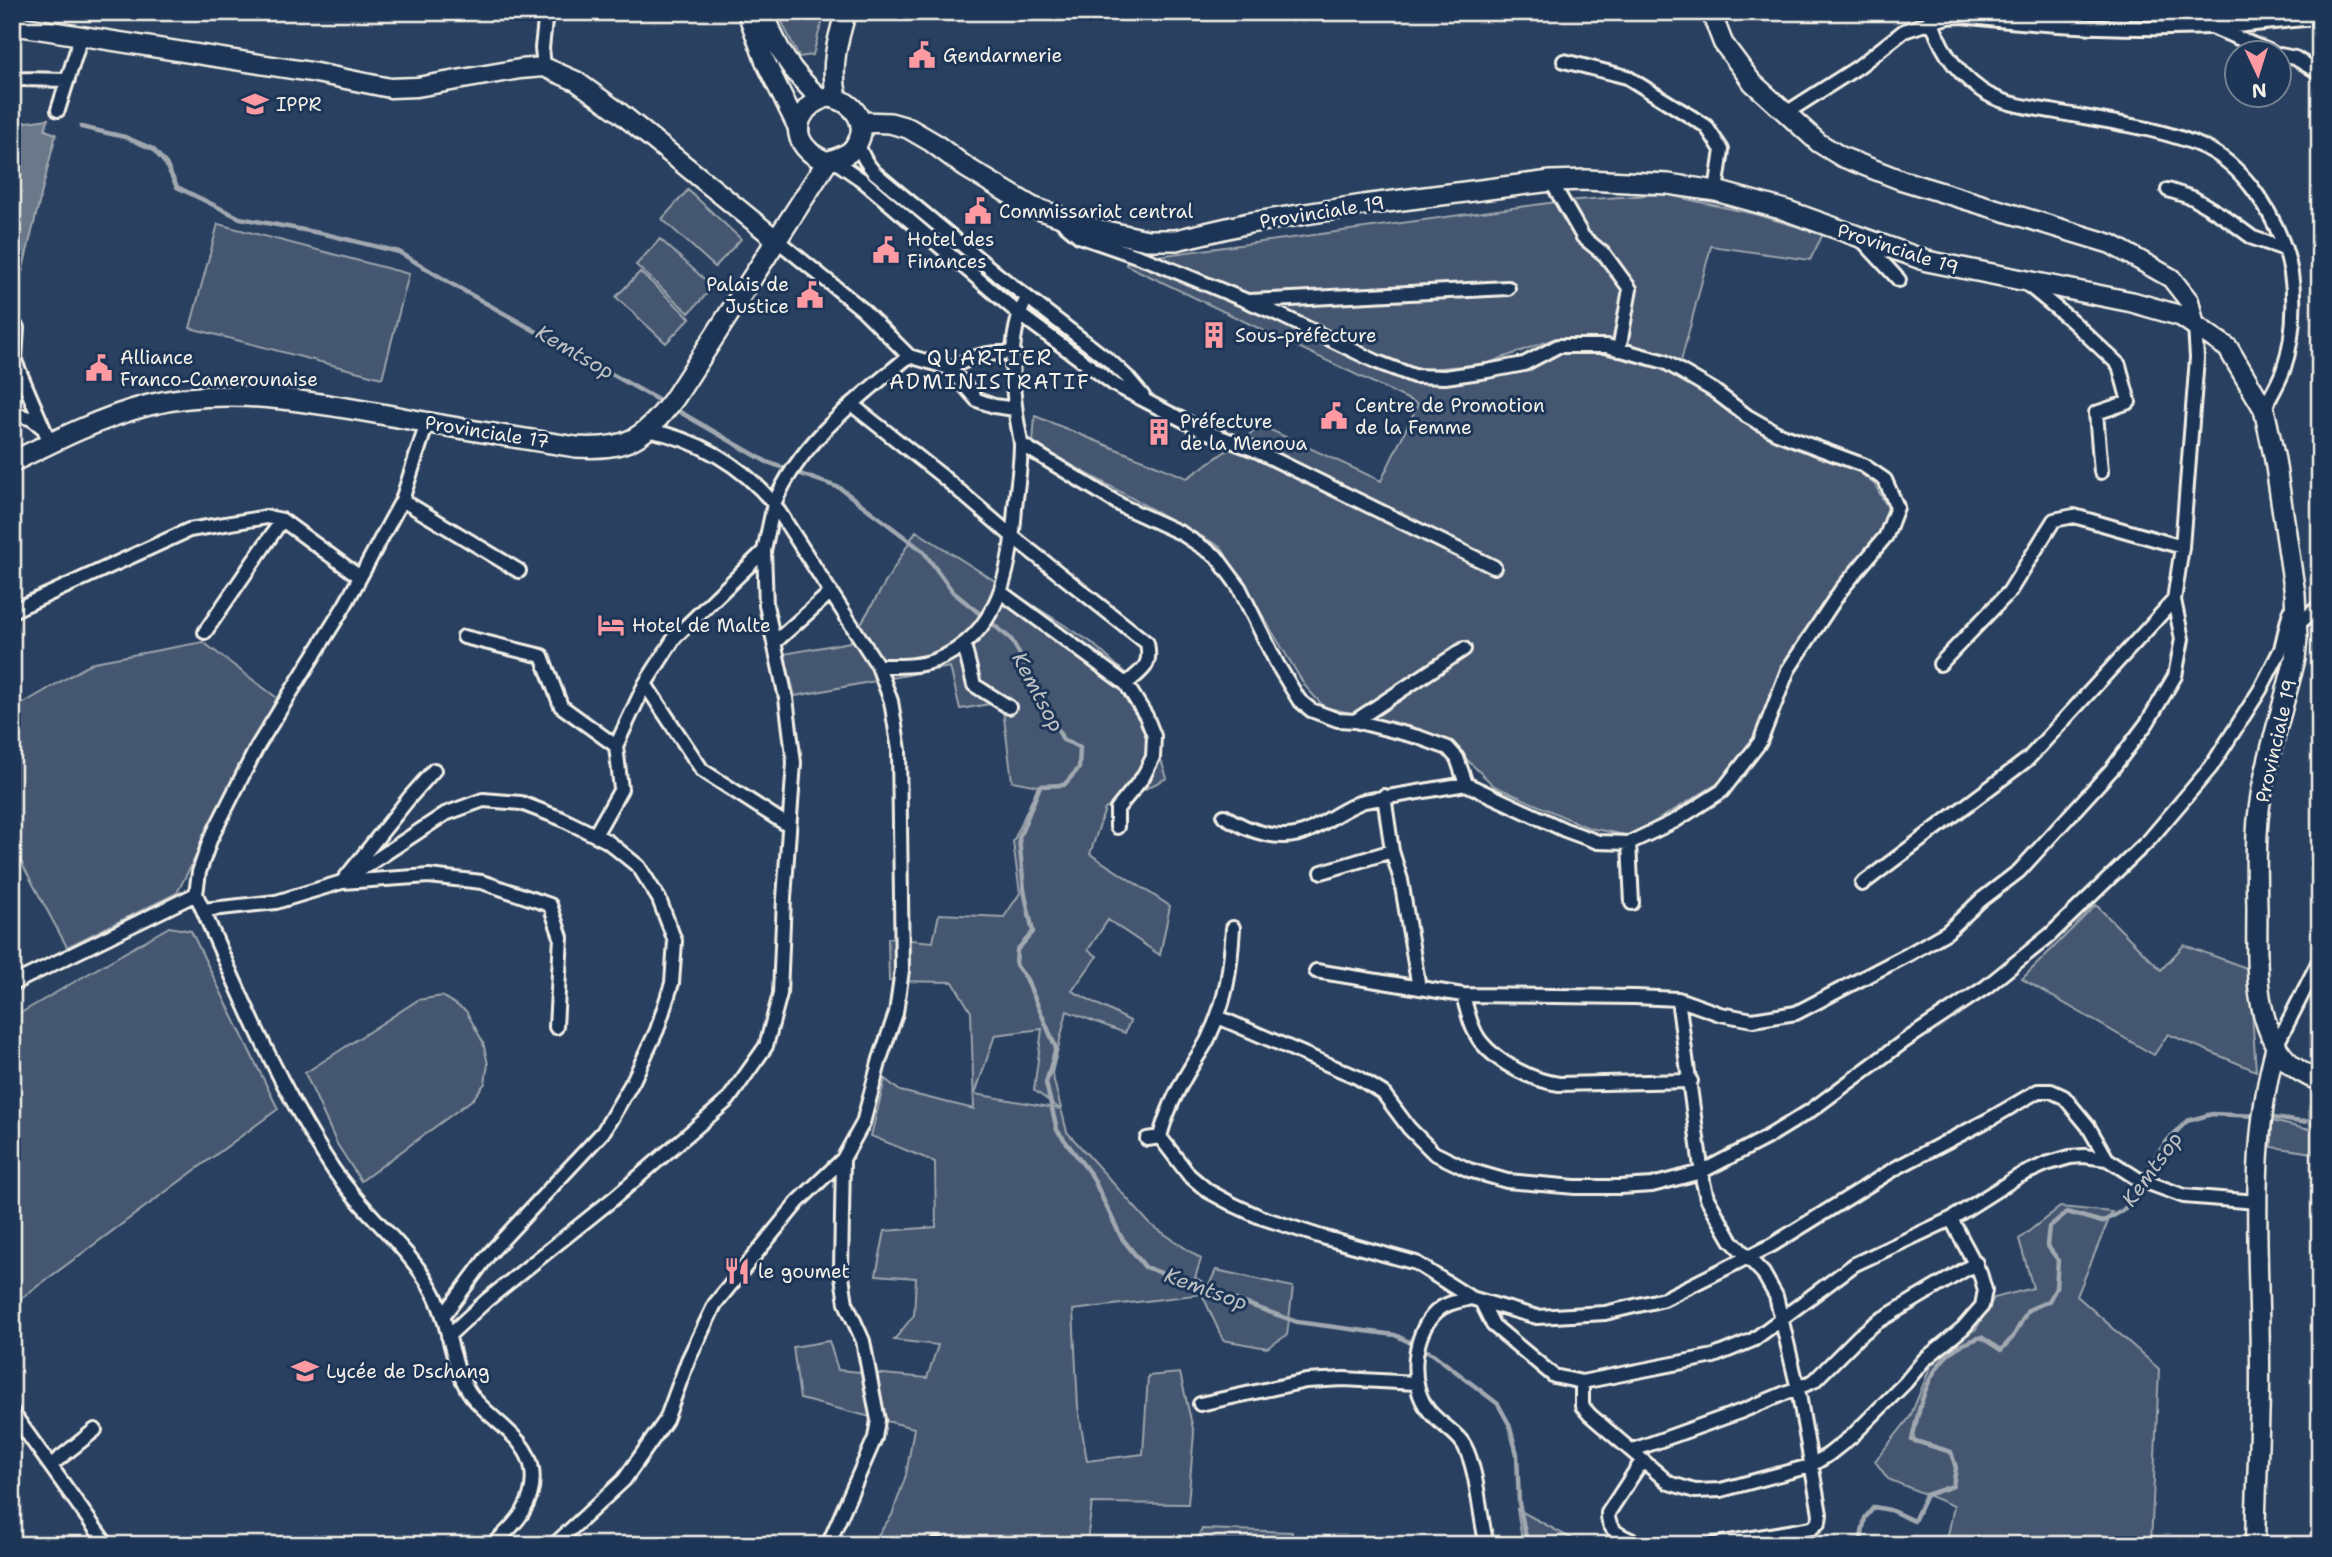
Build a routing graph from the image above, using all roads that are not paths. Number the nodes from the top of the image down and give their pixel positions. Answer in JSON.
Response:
{"nodes":[{"id":1,"x":546,"y":12,"type":"edge"},
{"id":2,"x":747,"y":12,"type":"edge"},
{"id":3,"x":764,"y":12,"type":"edge"},
{"id":4,"x":846,"y":12,"type":"edge"},
{"id":5,"x":1711,"y":12,"type":"edge"},
{"id":6,"x":1966,"y":14,"type":"edge"},
{"id":7,"x":1931,"y":18,"type":"edge"},
{"id":8,"x":2320,"y":18,"type":"edge"},
{"id":9,"x":12,"y":25,"type":"edge"},
{"id":10,"x":2210,"y":26,"type":"junction"},
{"id":11,"x":81,"y":37,"type":"junction"},
{"id":12,"x":2238,"y":38,"type":"edge"},
{"id":13,"x":2294,"y":58,"type":"edge"},
{"id":14,"x":1564,"y":61,"type":"dead end"},
{"id":15,"x":544,"y":67,"type":"junction"},
{"id":16,"x":2320,"y":73,"type":"edge"},
{"id":17,"x":12,"y":77,"type":"edge"},
{"id":18,"x":68,"y":80,"type":"junction"},
{"id":19,"x":829,"y":98,"type":"junction"},
{"id":20,"x":58,"y":110,"type":"dead end"},
{"id":21,"x":1786,"y":113,"type":"junction"},
{"id":22,"x":799,"y":130,"type":"junction"},
{"id":23,"x":860,"y":132,"type":"junction"},
{"id":24,"x":830,"y":160,"type":"junction"},
{"id":25,"x":1551,"y":181,"type":"junction"},
{"id":26,"x":2168,"y":190,"type":"dead end"},
{"id":27,"x":1716,"y":191,"type":"junction"},
{"id":28,"x":1052,"y":215,"type":"junction"},
{"id":29,"x":1859,"y":237,"type":"junction"},
{"id":30,"x":778,"y":241,"type":"junction"},
{"id":31,"x":2286,"y":249,"type":"junction"},
{"id":32,"x":1899,"y":280,"type":"dead end"},
{"id":33,"x":2023,"y":281,"type":"junction"},
{"id":34,"x":1508,"y":288,"type":"dead end"},
{"id":35,"x":1027,"y":298,"type":"junction"},
{"id":36,"x":1246,"y":301,"type":"junction"},
{"id":37,"x":1018,"y":313,"type":"junction"},
{"id":38,"x":2195,"y":326,"type":"junction"},
{"id":39,"x":14,"y":327,"type":"edge"},
{"id":40,"x":1619,"y":350,"type":"junction"},
{"id":41,"x":1014,"y":354,"type":"junction"},
{"id":42,"x":909,"y":356,"type":"junction"},
{"id":43,"x":949,"y":368,"type":"junction"},
{"id":44,"x":1145,"y":400,"type":"junction"},
{"id":45,"x":851,"y":404,"type":"junction"},
{"id":46,"x":1015,"y":409,"type":"junction"},
{"id":47,"x":2264,"y":409,"type":"junction"},
{"id":48,"x":12,"y":413,"type":"edge"},
{"id":49,"x":427,"y":423,"type":"junction"},
{"id":50,"x":654,"y":423,"type":"junction"},
{"id":51,"x":46,"y":435,"type":"junction"},
{"id":52,"x":1021,"y":444,"type":"junction"},
{"id":53,"x":12,"y":462,"type":"edge"},
{"id":54,"x":2101,"y":472,"type":"dead end"},
{"id":55,"x":402,"y":499,"type":"junction"},
{"id":56,"x":774,"y":504,"type":"junction"},
{"id":57,"x":282,"y":520,"type":"junction"},
{"id":58,"x":1013,"y":537,"type":"junction"},
{"id":59,"x":2182,"y":547,"type":"junction"},
{"id":60,"x":764,"y":551,"type":"junction"},
{"id":61,"x":1494,"y":567,"type":"dead end"},
{"id":62,"x":519,"y":570,"type":"dead end"},
{"id":63,"x":360,"y":578,"type":"junction"},
{"id":64,"x":831,"y":592,"type":"junction"},
{"id":65,"x":1002,"y":593,"type":"junction"},
{"id":66,"x":2295,"y":594,"type":"junction"},
{"id":67,"x":2174,"y":600,"type":"junction"},
{"id":68,"x":2320,"y":606,"type":"edge"},
{"id":69,"x":12,"y":611,"type":"edge"},
{"id":70,"x":2296,"y":626,"type":"junction"},
{"id":71,"x":205,"y":632,"type":"dead end"},
{"id":72,"x":464,"y":637,"type":"dead end"},
{"id":73,"x":774,"y":643,"type":"junction"},
{"id":74,"x":964,"y":645,"type":"junction"},
{"id":75,"x":1464,"y":649,"type":"dead end"},
{"id":76,"x":1940,"y":664,"type":"dead end"},
{"id":77,"x":878,"y":666,"type":"junction"},
{"id":78,"x":645,"y":684,"type":"junction"},
{"id":79,"x":1126,"y":684,"type":"junction"},
{"id":80,"x":1009,"y":707,"type":"dead end"},
{"id":81,"x":1355,"y":721,"type":"junction"},
{"id":82,"x":616,"y":746,"type":"junction"},
{"id":83,"x":434,"y":769,"type":"dead end"},
{"id":84,"x":1466,"y":784,"type":"junction"},
{"id":85,"x":1384,"y":796,"type":"junction"},
{"id":86,"x":1224,"y":817,"type":"dead end"},
{"id":87,"x":789,"y":826,"type":"junction"},
{"id":88,"x":1117,"y":827,"type":"dead end"},
{"id":89,"x":595,"y":835,"type":"junction"},
{"id":90,"x":1629,"y":843,"type":"junction"},
{"id":91,"x":1392,"y":851,"type":"junction"},
{"id":92,"x":1322,"y":872,"type":"dead end"},
{"id":93,"x":342,"y":882,"type":"junction"},
{"id":94,"x":1862,"y":884,"type":"dead end"},
{"id":95,"x":196,"y":894,"type":"junction"},
{"id":96,"x":1632,"y":903,"type":"dead end"},
{"id":97,"x":203,"y":910,"type":"junction"},
{"id":98,"x":1233,"y":928,"type":"dead end"},
{"id":99,"x":2320,"y":959,"type":"edge"},
{"id":100,"x":1316,"y":971,"type":"dead end"},
{"id":101,"x":12,"y":984,"type":"edge"},
{"id":102,"x":1419,"y":988,"type":"junction"},
{"id":103,"x":1463,"y":995,"type":"junction"},
{"id":104,"x":1678,"y":999,"type":"junction"},
{"id":105,"x":1219,"y":1017,"type":"junction"},
{"id":106,"x":556,"y":1027,"type":"dead end"},
{"id":107,"x":2276,"y":1046,"type":"junction"},
{"id":108,"x":2318,"y":1080,"type":"edge"},
{"id":109,"x":1691,"y":1081,"type":"junction"},
{"id":110,"x":1160,"y":1137,"type":"junction"},
{"id":111,"x":1147,"y":1139,"type":"dead end"},
{"id":112,"x":843,"y":1159,"type":"junction"},
{"id":113,"x":2107,"y":1159,"type":"junction"},
{"id":114,"x":1702,"y":1172,"type":"junction"},
{"id":115,"x":2257,"y":1202,"type":"junction"},
{"id":116,"x":1951,"y":1219,"type":"junction"},
{"id":117,"x":1749,"y":1256,"type":"junction"},
{"id":118,"x":1976,"y":1263,"type":"junction"},
{"id":119,"x":1476,"y":1299,"type":"junction"},
{"id":120,"x":443,"y":1315,"type":"junction"},
{"id":121,"x":1782,"y":1320,"type":"junction"},
{"id":122,"x":448,"y":1336,"type":"junction"},
{"id":123,"x":1582,"y":1382,"type":"junction"},
{"id":124,"x":1416,"y":1383,"type":"junction"},
{"id":125,"x":1798,"y":1389,"type":"junction"},
{"id":126,"x":1199,"y":1404,"type":"dead end"},
{"id":127,"x":12,"y":1412,"type":"edge"},
{"id":128,"x":95,"y":1430,"type":"dead end"},
{"id":129,"x":1638,"y":1455,"type":"junction"},
{"id":130,"x":51,"y":1465,"type":"junction"},
{"id":131,"x":1810,"y":1465,"type":"junction"},
{"id":132,"x":107,"y":1545,"type":"edge"},
{"id":133,"x":492,"y":1545,"type":"edge"},
{"id":134,"x":554,"y":1545,"type":"edge"},
{"id":135,"x":828,"y":1545,"type":"edge"},
{"id":136,"x":1487,"y":1545,"type":"edge"},
{"id":137,"x":1642,"y":1545,"type":"edge"},
{"id":138,"x":1712,"y":1545,"type":"edge"},
{"id":139,"x":2255,"y":1545,"type":"edge"}],
"edges":[{"from":1,"to":15,"type":"street"},
{"from":2,"to":22,"type":"street"},
{"from":3,"to":19,"type":"street"},
{"from":4,"to":19,"type":"main road"},
{"from":5,"to":21,"type":"street"},
{"from":6,"to":7,"type":"street"},
{"from":6,"to":10,"type":"street"},
{"from":7,"to":21,"type":"street"},
{"from":7,"to":31,"type":"street"},
{"from":8,"to":10,"type":"street"},
{"from":9,"to":11,"type":"street"},
{"from":10,"to":12,"type":"street"},
{"from":11,"to":15,"type":"street"},
{"from":11,"to":18,"type":"street"},
{"from":13,"to":16,"type":"street"},
{"from":14,"to":27,"type":"street"},
{"from":15,"to":30,"type":"street"},
{"from":17,"to":18,"type":"street"},
{"from":18,"to":20,"type":"street"},
{"from":19,"to":22,"type":"main road"},
{"from":19,"to":23,"type":"main road"},
{"from":21,"to":38,"type":"street"},
{"from":22,"to":24,"type":"main road"},
{"from":23,"to":24,"type":"main road"},
{"from":23,"to":28,"type":"main road","name":"Provinciale 19"},
{"from":23,"to":35,"type":"street"},
{"from":24,"to":30,"type":"main road","name":"Provinciale 17"},
{"from":24,"to":37,"type":"street"},
{"from":25,"to":27,"type":"main road","name":"Provinciale 19"},
{"from":25,"to":28,"type":"main road","name":"Provinciale 19"},
{"from":25,"to":40,"type":"street"},
{"from":26,"to":31,"type":"street"},
{"from":27,"to":29,"type":"main road","name":"Provinciale 19"},
{"from":28,"to":36,"type":"street"},
{"from":29,"to":32,"type":"street"},
{"from":29,"to":33,"type":"main road","name":"Provinciale 19"},
{"from":30,"to":42,"type":"street"},
{"from":30,"to":50,"type":"main road","name":"Provinciale 17"},
{"from":31,"to":47,"type":"street"},
{"from":33,"to":38,"type":"main road","name":"Provinciale 19"},
{"from":33,"to":54,"type":"street"},
{"from":34,"to":36,"type":"street"},
{"from":35,"to":37,"type":"street"},
{"from":35,"to":44,"type":"street"},
{"from":36,"to":40,"type":"street"},
{"from":37,"to":41,"type":"street"},
{"from":37,"to":44,"type":"street"},
{"from":38,"to":47,"type":"main road","name":"Provinciale 19"},
{"from":38,"to":59,"type":"street"},
{"from":39,"to":51,"type":"street"},
{"from":40,"to":90,"type":"street"},
{"from":41,"to":43,"type":"street"},
{"from":41,"to":46,"type":"street"},
{"from":42,"to":43,"type":"street"},
{"from":42,"to":45,"type":"street"},
{"from":43,"to":46,"type":"street"},
{"from":44,"to":61,"type":"street"},
{"from":45,"to":56,"type":"street"},
{"from":45,"to":58,"type":"street"},
{"from":46,"to":52,"type":"street"},
{"from":47,"to":66,"type":"main road","name":"Provinciale 19"},
{"from":48,"to":51,"type":"street"},
{"from":49,"to":50,"type":"main road","name":"Provinciale 17"},
{"from":49,"to":51,"type":"main road","name":"Provinciale 17"},
{"from":49,"to":55,"type":"street"},
{"from":50,"to":56,"type":"street"},
{"from":51,"to":53,"type":"main road","name":"Provinciale 17"},
{"from":52,"to":58,"type":"street"},
{"from":52,"to":81,"type":"street"},
{"from":55,"to":62,"type":"street"},
{"from":55,"to":63,"type":"street"},
{"from":56,"to":60,"type":"street"},
{"from":56,"to":64,"type":"street"},
{"from":57,"to":63,"type":"street"},
{"from":57,"to":69,"type":"street"},
{"from":57,"to":71,"type":"street"},
{"from":58,"to":65,"type":"street"},
{"from":58,"to":79,"type":"street"},
{"from":59,"to":67,"type":"street"},
{"from":59,"to":76,"type":"street"},
{"from":60,"to":73,"type":"street"},
{"from":60,"to":78,"type":"street"},
{"from":63,"to":95,"type":"street"},
{"from":64,"to":73,"type":"street"},
{"from":64,"to":77,"type":"street"},
{"from":65,"to":74,"type":"street"},
{"from":65,"to":79,"type":"street"},
{"from":66,"to":70,"type":"main road","name":"Provinciale 19"},
{"from":66,"to":114,"type":"street"},
{"from":67,"to":94,"type":"street"},
{"from":67,"to":104,"type":"street"},
{"from":68,"to":70,"type":"street"},
{"from":70,"to":107,"type":"main road","name":"Provinciale 19"},
{"from":72,"to":82,"type":"street"},
{"from":73,"to":87,"type":"street"},
{"from":74,"to":77,"type":"street"},
{"from":74,"to":80,"type":"street"},
{"from":75,"to":81,"type":"street"},
{"from":77,"to":112,"type":"street"},
{"from":78,"to":82,"type":"street"},
{"from":78,"to":87,"type":"street"},
{"from":79,"to":88,"type":"street"},
{"from":81,"to":84,"type":"street"},
{"from":82,"to":89,"type":"street"},
{"from":83,"to":93,"type":"street"},
{"from":84,"to":85,"type":"street"},
{"from":84,"to":90,"type":"street"},
{"from":85,"to":86,"type":"street"},
{"from":85,"to":91,"type":"street"},
{"from":87,"to":122,"type":"street"},
{"from":89,"to":93,"type":"street"},
{"from":89,"to":120,"type":"street"},
{"from":90,"to":96,"type":"street"},
{"from":91,"to":92,"type":"street"},
{"from":91,"to":102,"type":"street"},
{"from":93,"to":97,"type":"street"},
{"from":93,"to":106,"type":"street"},
{"from":95,"to":97,"type":"street"},
{"from":95,"to":101,"type":"street"},
{"from":97,"to":120,"type":"street"},
{"from":98,"to":105,"type":"street"},
{"from":99,"to":107,"type":"street"},
{"from":100,"to":102,"type":"street"},
{"from":102,"to":103,"type":"street"},
{"from":103,"to":104,"type":"street"},
{"from":103,"to":109,"type":"street"},
{"from":104,"to":109,"type":"street"},
{"from":105,"to":110,"type":"street"},
{"from":105,"to":114,"type":"street"},
{"from":107,"to":108,"type":"main road","name":"Provinciale 19"},
{"from":107,"to":115,"type":"street"},
{"from":109,"to":114,"type":"street"},
{"from":110,"to":111,"type":"street"},
{"from":110,"to":119,"type":"street"},
{"from":112,"to":134,"type":"street"},
{"from":112,"to":135,"type":"street"},
{"from":113,"to":115,"type":"street"},
{"from":113,"to":116,"type":"street"},
{"from":113,"to":117,"type":"street"},
{"from":114,"to":117,"type":"street"},
{"from":115,"to":139,"type":"street"},
{"from":116,"to":118,"type":"street"},
{"from":116,"to":121,"type":"street"},
{"from":117,"to":119,"type":"street"},
{"from":117,"to":121,"type":"street"},
{"from":118,"to":125,"type":"street"},
{"from":118,"to":131,"type":"street"},
{"from":119,"to":123,"type":"street"},
{"from":119,"to":124,"type":"street"},
{"from":120,"to":122,"type":"street"},
{"from":121,"to":123,"type":"street"},
{"from":121,"to":125,"type":"street"},
{"from":122,"to":133,"type":"street"},
{"from":123,"to":129,"type":"street"},
{"from":124,"to":126,"type":"street"},
{"from":124,"to":136,"type":"street"},
{"from":125,"to":129,"type":"street"},
{"from":125,"to":131,"type":"street"},
{"from":127,"to":130,"type":"street"},
{"from":128,"to":130,"type":"street"},
{"from":129,"to":131,"type":"street"},
{"from":129,"to":137,"type":"street"},
{"from":130,"to":132,"type":"street"},
{"from":131,"to":138,"type":"street"}]}
